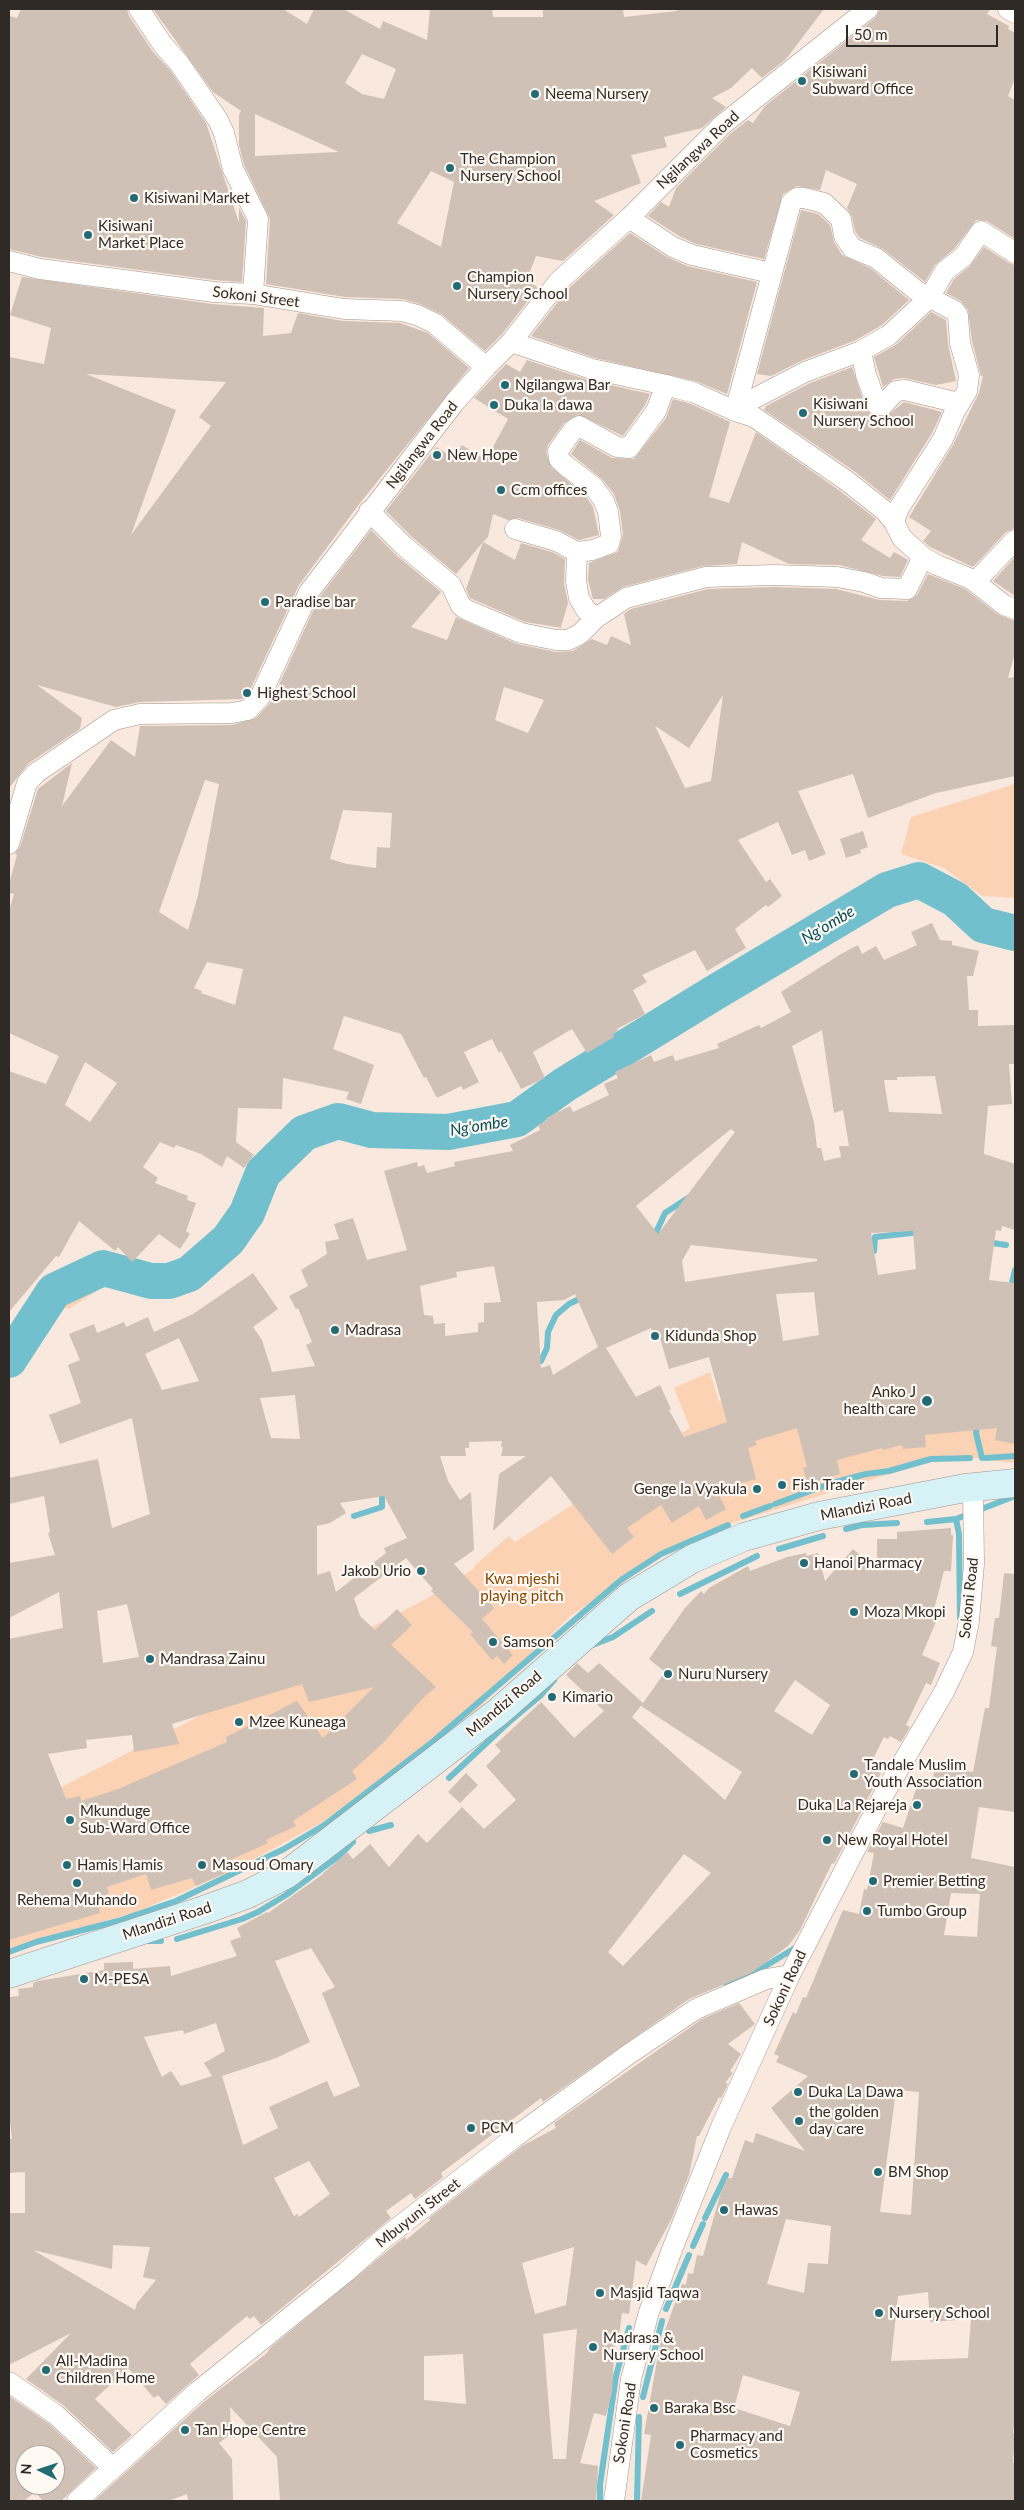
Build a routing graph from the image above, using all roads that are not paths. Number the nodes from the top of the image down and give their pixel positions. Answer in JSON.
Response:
{"nodes":[{"id":1,"x":139,"y":9,"type":"edge"},
{"id":2,"x":868,"y":9,"type":"edge"},
{"id":3,"x":1008,"y":9,"type":"edge"},
{"id":4,"x":1015,"y":13,"type":"edge"},
{"id":5,"x":629,"y":218,"type":"junction"},
{"id":6,"x":1015,"y":253,"type":"edge"},
{"id":7,"x":9,"y":261,"type":"edge"},
{"id":8,"x":771,"y":273,"type":"junction"},
{"id":9,"x":253,"y":294,"type":"junction"},
{"id":10,"x":928,"y":298,"type":"junction"},
{"id":11,"x":511,"y":342,"type":"junction"},
{"id":12,"x":861,"y":351,"type":"junction"},
{"id":13,"x":486,"y":367,"type":"junction"},
{"id":14,"x":666,"y":385,"type":"junction"},
{"id":15,"x":959,"y":403,"type":"junction"},
{"id":16,"x":735,"y":410,"type":"junction"},
{"id":17,"x":369,"y":511,"type":"junction"},
{"id":18,"x":894,"y":522,"type":"junction"},
{"id":19,"x":515,"y":529,"type":"dead end"},
{"id":20,"x":1015,"y":540,"type":"edge"},
{"id":21,"x":577,"y":552,"type":"junction"},
{"id":22,"x":923,"y":557,"type":"junction"},
{"id":23,"x":975,"y":582,"type":"junction"},
{"id":24,"x":1015,"y":609,"type":"edge"},
{"id":25,"x":596,"y":618,"type":"junction"},
{"id":26,"x":9,"y":844,"type":"edge"},
{"id":27,"x":1015,"y":1482,"type":"edge"},
{"id":28,"x":973,"y":1488,"type":"junction"},
{"id":29,"x":9,"y":1974,"type":"edge"},
{"id":30,"x":790,"y":1975,"type":"junction"},
{"id":31,"x":9,"y":2382,"type":"edge"},
{"id":32,"x":113,"y":2468,"type":"junction"},
{"id":33,"x":77,"y":2501,"type":"edge"},
{"id":34,"x":614,"y":2501,"type":"edge"}],
"edges":[{"from":1,"to":9,"type":"street"},
{"from":2,"to":5,"type":"street","name":"Ngilangwa Road"},
{"from":3,"to":4,"type":"street"},
{"from":5,"to":8,"type":"street"},
{"from":5,"to":11,"type":"street","name":"Ngilangwa Road"},
{"from":6,"to":10,"type":"street"},
{"from":7,"to":9,"type":"street","name":"Sokoni Street"},
{"from":8,"to":10,"type":"street"},
{"from":8,"to":16,"type":"street"},
{"from":9,"to":13,"type":"street","name":"Sokoni Street"},
{"from":10,"to":12,"type":"street"},
{"from":10,"to":15,"type":"street"},
{"from":11,"to":13,"type":"street","name":"Ngilangwa Road"},
{"from":11,"to":14,"type":"street"},
{"from":12,"to":15,"type":"street"},
{"from":12,"to":16,"type":"street"},
{"from":13,"to":17,"type":"street","name":"Ngilangwa Road"},
{"from":14,"to":16,"type":"street"},
{"from":14,"to":21,"type":"street"},
{"from":15,"to":18,"type":"street"},
{"from":16,"to":18,"type":"street"},
{"from":17,"to":25,"type":"street"},
{"from":17,"to":26,"type":"street","name":"Ngilangwa Road"},
{"from":18,"to":22,"type":"street"},
{"from":19,"to":21,"type":"street"},
{"from":20,"to":23,"type":"street"},
{"from":21,"to":25,"type":"street"},
{"from":22,"to":23,"type":"street"},
{"from":22,"to":25,"type":"street"},
{"from":23,"to":24,"type":"street"},
{"from":27,"to":28,"type":"street","name":"Mlandizi Road"},
{"from":28,"to":29,"type":"street","name":"Mlandizi Road"},
{"from":28,"to":30,"type":"street","name":"Sokoni Road"},
{"from":30,"to":32,"type":"street","name":"Mbuyuni Street"},
{"from":30,"to":34,"type":"street","name":"Sokoni Road"},
{"from":31,"to":32,"type":"street"},
{"from":32,"to":33,"type":"street","name":"Mbuyuni Street"}]}
